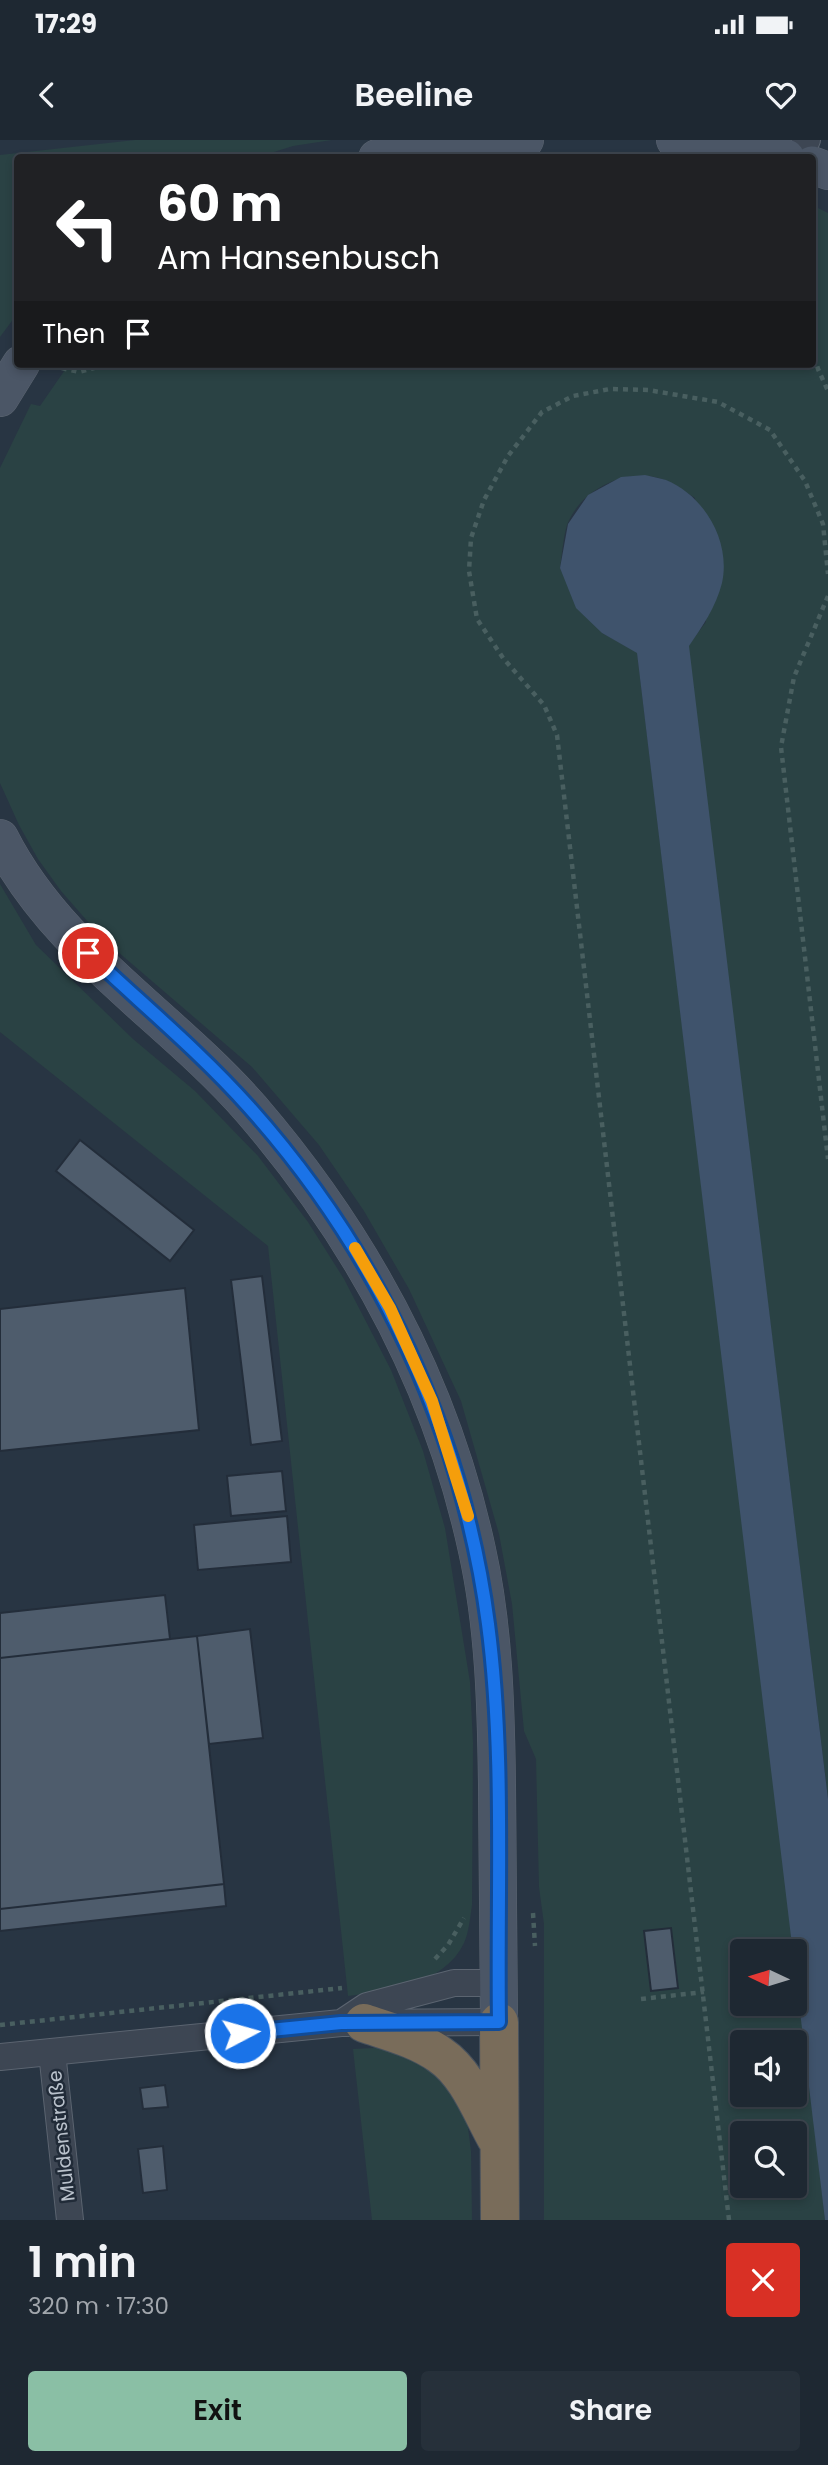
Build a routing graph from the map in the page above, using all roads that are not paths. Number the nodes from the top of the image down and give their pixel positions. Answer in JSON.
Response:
{"nodes":[{"id":1,"x":525,"y":140,"type":"edge"},
{"id":2,"x":675,"y":140,"type":"edge"},
{"id":3,"x":410,"y":154,"type":"edge"},
{"id":4,"x":761,"y":154,"type":"edge"},
{"id":5,"x":0,"y":838,"type":"edge"},
{"id":6,"x":498,"y":1983,"type":"junction"},
{"id":7,"x":499,"y":2022,"type":"junction"},
{"id":8,"x":353,"y":2023,"type":"junction"},
{"id":9,"x":52,"y":2052,"type":"junction"},
{"id":10,"x":0,"y":2057,"type":"edge"},
{"id":11,"x":498,"y":2142,"type":"junction"},
{"id":12,"x":71,"y":2220,"type":"edge"},
{"id":13,"x":499,"y":2220,"type":"edge"}],
"edges":[{"from":1,"to":3,"type":"street"},
{"from":2,"to":4,"type":"street"},
{"from":5,"to":6,"type":"street"},
{"from":6,"to":7,"type":"street"},
{"from":6,"to":8,"type":"street"},
{"from":7,"to":8,"type":"street"},
{"from":7,"to":11,"type":"highway"},
{"from":8,"to":9,"type":"street"},
{"from":8,"to":11,"type":"highway"},
{"from":9,"to":10,"type":"street"},
{"from":9,"to":12,"type":"street","name":"Muldenstraße"},
{"from":11,"to":13,"type":"highway"}]}
